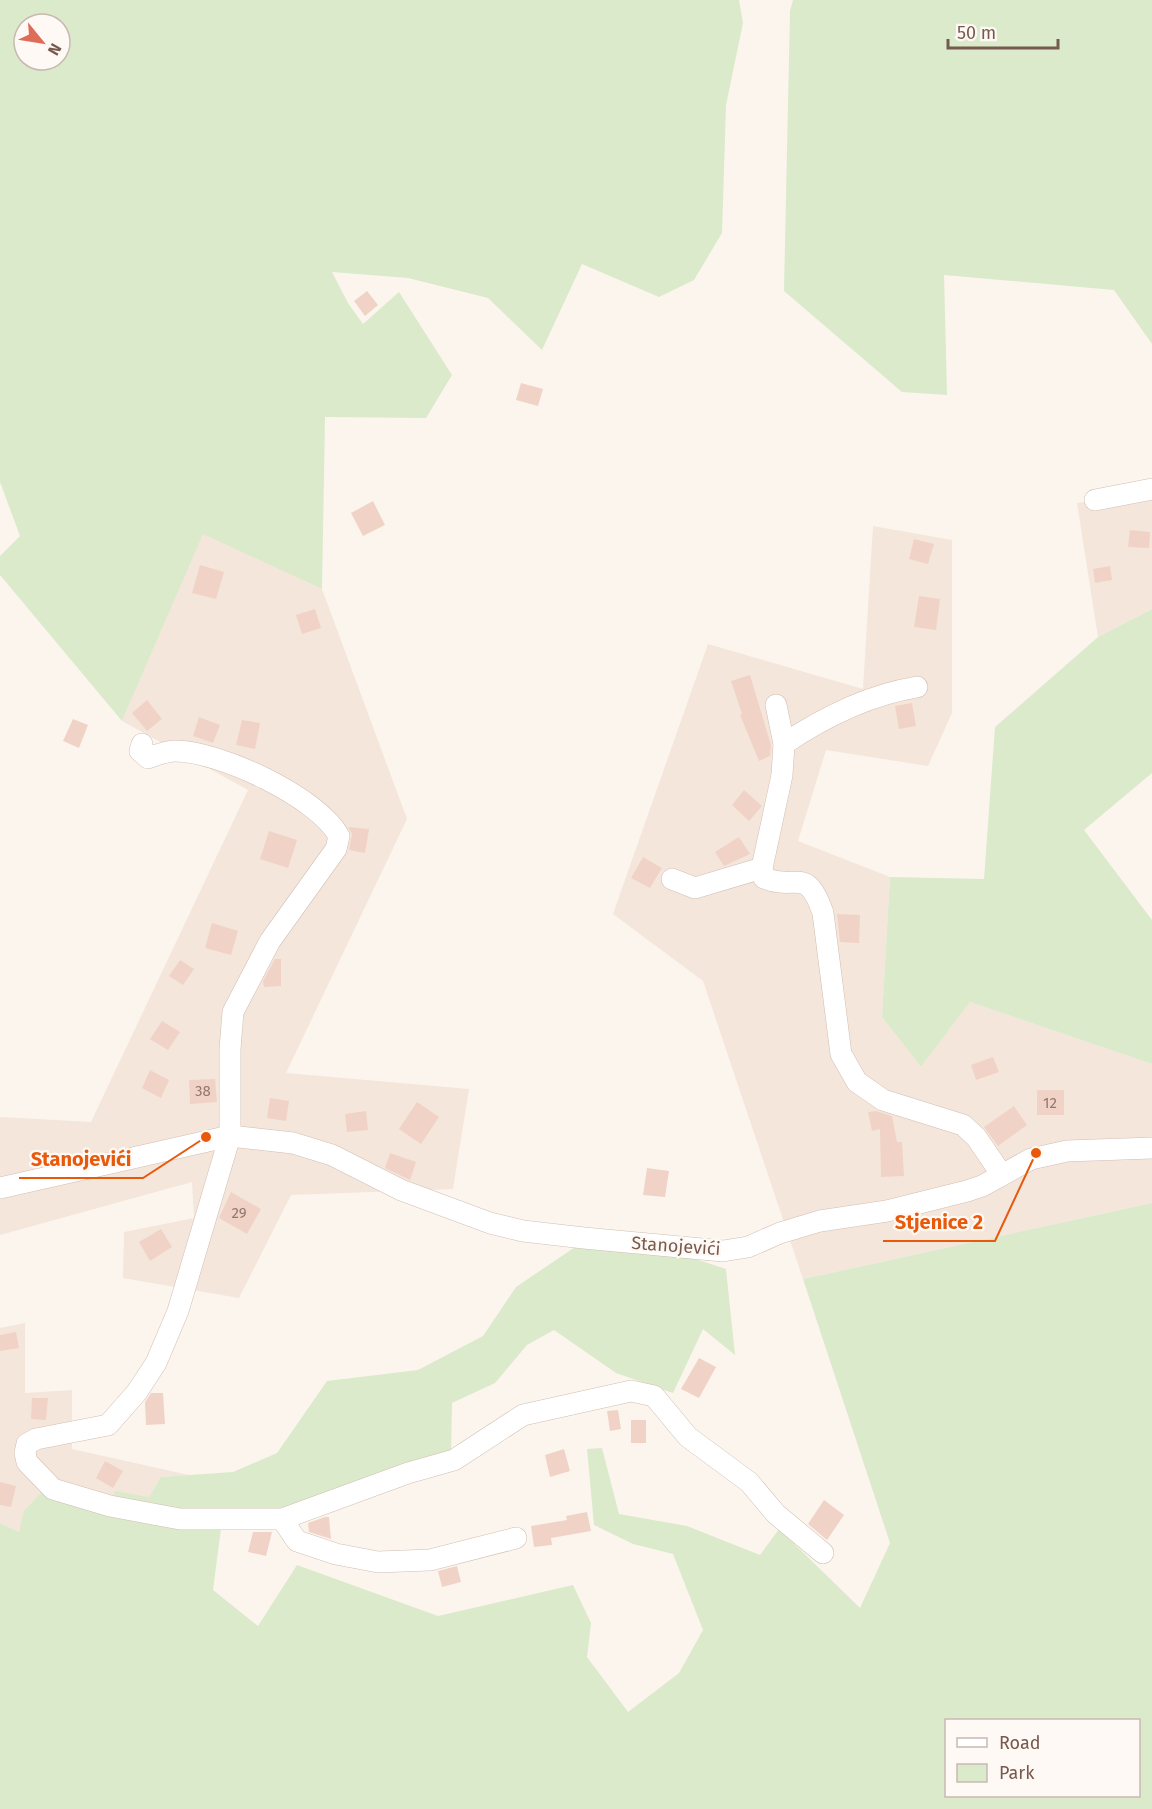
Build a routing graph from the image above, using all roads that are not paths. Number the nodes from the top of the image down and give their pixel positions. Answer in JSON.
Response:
{"nodes":[{"id":1,"x":1152,"y":489,"type":"edge"},
{"id":2,"x":1095,"y":500,"type":"dead end"},
{"id":3,"x":917,"y":687,"type":"dead end"},
{"id":4,"x":776,"y":705,"type":"dead end"},
{"id":5,"x":142,"y":744,"type":"dead end"},
{"id":6,"x":784,"y":744,"type":"junction"},
{"id":7,"x":762,"y":868,"type":"junction"},
{"id":8,"x":672,"y":879,"type":"dead end"},
{"id":9,"x":230,"y":1136,"type":"junction"},
{"id":10,"x":1152,"y":1148,"type":"edge"},
{"id":11,"x":1002,"y":1175,"type":"junction"},
{"id":12,"x":0,"y":1188,"type":"edge"},
{"id":13,"x":282,"y":1519,"type":"junction"},
{"id":14,"x":516,"y":1538,"type":"dead end"},
{"id":15,"x":823,"y":1553,"type":"dead end"}],
"edges":[{"from":1,"to":2,"type":"street"},
{"from":3,"to":6,"type":"street"},
{"from":4,"to":6,"type":"street"},
{"from":5,"to":9,"type":"street"},
{"from":6,"to":7,"type":"street"},
{"from":7,"to":8,"type":"street"},
{"from":7,"to":11,"type":"street"},
{"from":9,"to":11,"type":"street","name":"Stanojevići"},
{"from":9,"to":12,"type":"street","name":"Stanojevići"},
{"from":9,"to":13,"type":"street"},
{"from":10,"to":11,"type":"street","name":"Stanojevići"},
{"from":13,"to":14,"type":"street"},
{"from":13,"to":15,"type":"street"}]}
